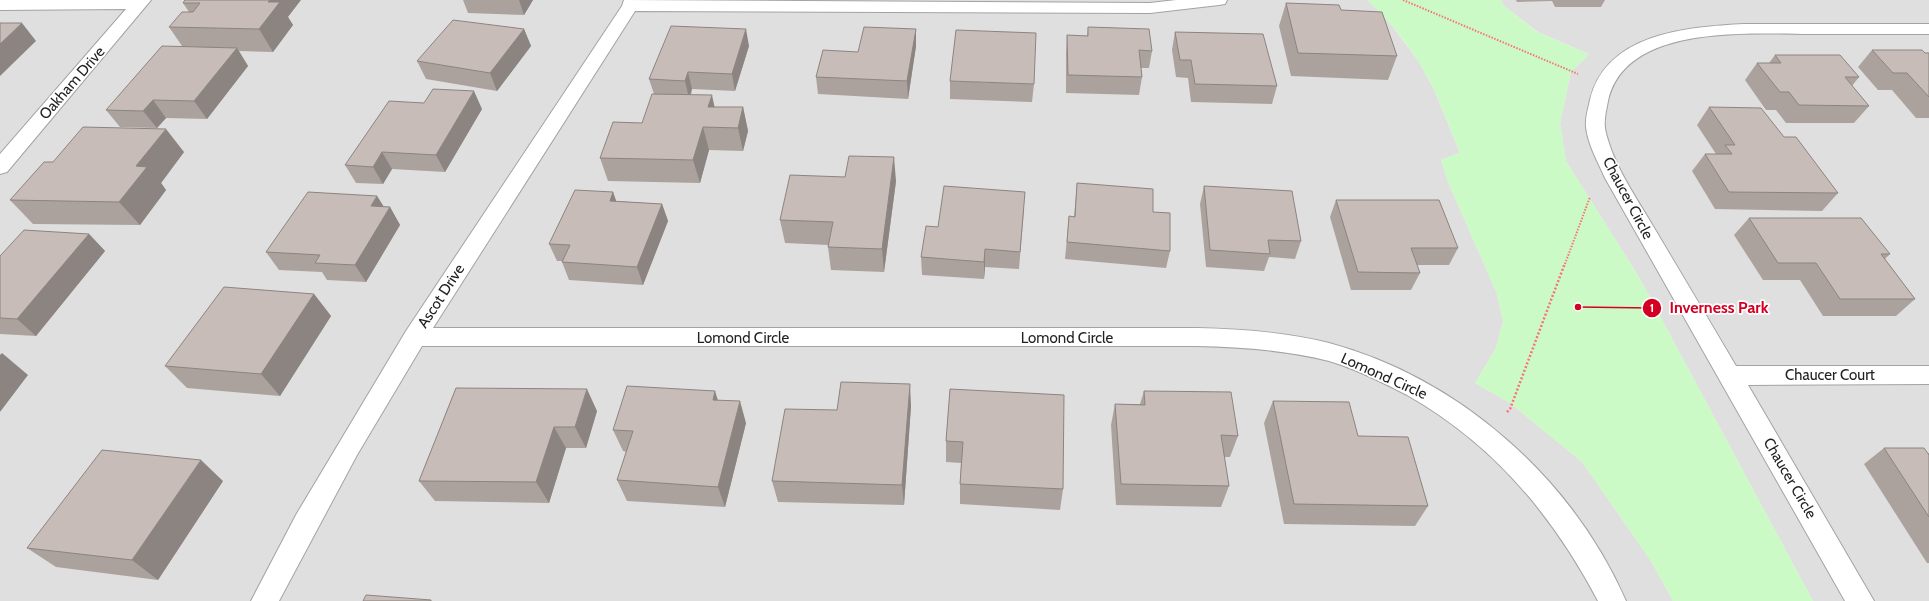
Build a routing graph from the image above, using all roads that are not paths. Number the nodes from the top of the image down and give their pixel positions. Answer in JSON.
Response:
{"nodes":[{"id":1,"x":1219,"y":0,"type":"edge"},
{"id":2,"x":141,"y":2,"type":"edge"},
{"id":3,"x":631,"y":3,"type":"edge"},
{"id":4,"x":0,"y":5,"type":"edge"},
{"id":5,"x":1929,"y":29,"type":"edge"},
{"id":6,"x":0,"y":167,"type":"edge"},
{"id":7,"x":414,"y":338,"type":"junction"},
{"id":8,"x":1929,"y":375,"type":"edge"},
{"id":9,"x":1731,"y":376,"type":"junction"},
{"id":10,"x":265,"y":601,"type":"edge"},
{"id":11,"x":1612,"y":601,"type":"edge"},
{"id":12,"x":1860,"y":601,"type":"edge"}],
"edges":[{"from":1,"to":3,"type":"street"},
{"from":2,"to":4,"type":"street"},
{"from":2,"to":6,"type":"street","name":"Oakham Drive"},
{"from":3,"to":7,"type":"street","name":"Ascot Drive"},
{"from":5,"to":9,"type":"street","name":"Chaucer Circle"},
{"from":7,"to":10,"type":"street","name":"Ascot Drive"},
{"from":7,"to":11,"type":"street","name":"Lomond Circle"},
{"from":8,"to":9,"type":"street","name":"Chaucer Court"},
{"from":9,"to":12,"type":"street","name":"Chaucer Circle"}]}
